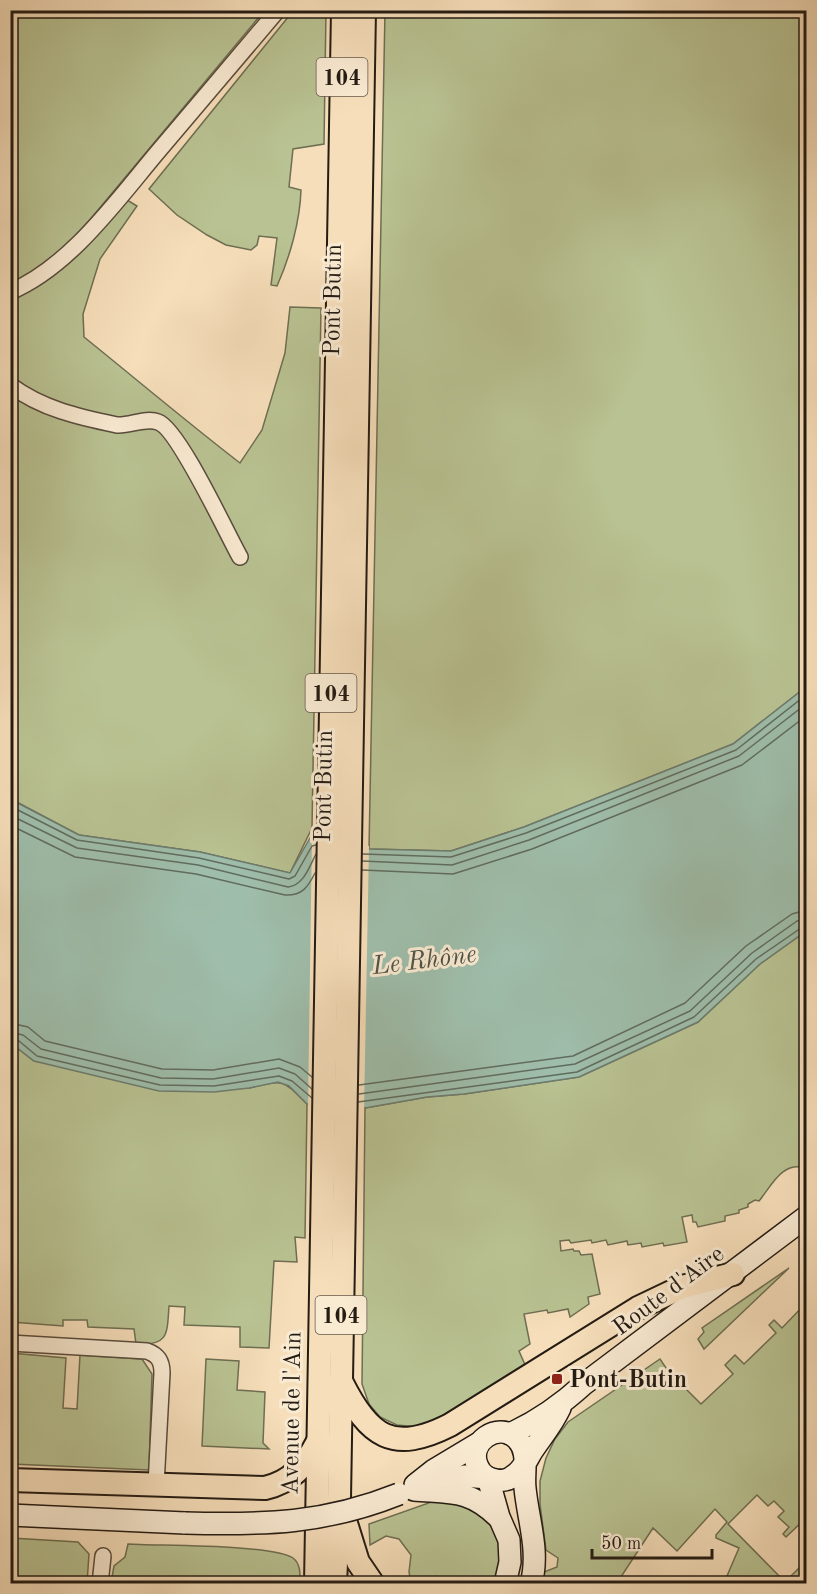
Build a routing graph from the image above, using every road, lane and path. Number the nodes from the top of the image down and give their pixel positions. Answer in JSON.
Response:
{"nodes":[{"id":1,"x":278,"y":10,"type":"edge"},
{"id":2,"x":343,"y":10,"type":"edge"},
{"id":3,"x":364,"y":10,"type":"edge"},
{"id":4,"x":351,"y":144,"type":"junction"},
{"id":5,"x":10,"y":292,"type":"edge"},
{"id":6,"x":10,"y":385,"type":"edge"},
{"id":7,"x":240,"y":557,"type":"dead end"},
{"id":8,"x":807,"y":1217,"type":"edge"},
{"id":9,"x":332,"y":1246,"type":"junction"},
{"id":10,"x":733,"y":1274,"type":"junction"},
{"id":11,"x":10,"y":1344,"type":"edge"},
{"id":12,"x":341,"y":1381,"type":"junction"},
{"id":13,"x":562,"y":1405,"type":"junction"},
{"id":14,"x":510,"y":1434,"type":"junction"},
{"id":15,"x":317,"y":1441,"type":"junction"},
{"id":16,"x":479,"y":1443,"type":"junction"},
{"id":17,"x":525,"y":1462,"type":"junction"},
{"id":18,"x":488,"y":1478,"type":"junction"},
{"id":19,"x":10,"y":1480,"type":"edge"},
{"id":20,"x":156,"y":1485,"type":"junction"},
{"id":21,"x":458,"y":1485,"type":"junction"},
{"id":22,"x":409,"y":1491,"type":"junction"},
{"id":23,"x":339,"y":1499,"type":"junction"},
{"id":24,"x":10,"y":1515,"type":"edge"},
{"id":25,"x":498,"y":1517,"type":"junction"},
{"id":26,"x":103,"y":1556,"type":"dead end"},
{"id":27,"x":100,"y":1584,"type":"edge"},
{"id":28,"x":316,"y":1584,"type":"edge"},
{"id":29,"x":335,"y":1584,"type":"edge"},
{"id":30,"x":373,"y":1584,"type":"edge"},
{"id":31,"x":505,"y":1584,"type":"edge"},
{"id":32,"x":531,"y":1584,"type":"edge"}],
"edges":[{"from":1,"to":5,"type":"street"},
{"from":2,"to":4,"type":"main road","number":"104"},
{"from":3,"to":4,"type":"main road","number":"104"},
{"from":4,"to":9,"type":"main road","name":"Pont Butin","number":"104"},
{"from":6,"to":7,"type":"street"},
{"from":8,"to":10,"type":"main road","name":"Route d'Aïre"},
{"from":9,"to":12,"type":"main road","name":"Avenue de l'Ain","number":"104"},
{"from":9,"to":15,"type":"main road","name":"Avenue de l'Ain","number":"104"},
{"from":10,"to":12,"type":"main road"},
{"from":10,"to":13,"type":"main road","name":"Route d'Aïre"},
{"from":11,"to":20,"type":"street"},
{"from":12,"to":23,"type":"main road","name":"Avenue de l'Ain","number":"104"},
{"from":13,"to":14,"type":"main road","name":"Route d'Aïre"},
{"from":13,"to":17,"type":"main road","name":"Route d'Aïre"},
{"from":14,"to":16,"type":"main road"},
{"from":14,"to":17,"type":"main road"},
{"from":15,"to":20,"type":"main road"},
{"from":15,"to":28,"type":"main road","name":"Avenue de l'Ain","number":"104"},
{"from":16,"to":18,"type":"main road"},
{"from":16,"to":22,"type":"main road"},
{"from":17,"to":18,"type":"main road"},
{"from":17,"to":32,"type":"main road"},
{"from":18,"to":21,"type":"main road"},
{"from":18,"to":25,"type":"main road"},
{"from":19,"to":20,"type":"main road"},
{"from":21,"to":22,"type":"main road"},
{"from":21,"to":25,"type":"main road"},
{"from":22,"to":24,"type":"main road","bridge":true},
{"from":23,"to":29,"type":"main road","name":"Avenue de l'Ain","number":"104"},
{"from":23,"to":30,"type":"main road"},
{"from":25,"to":31,"type":"main road"},
{"from":26,"to":27,"type":"street"}]}
